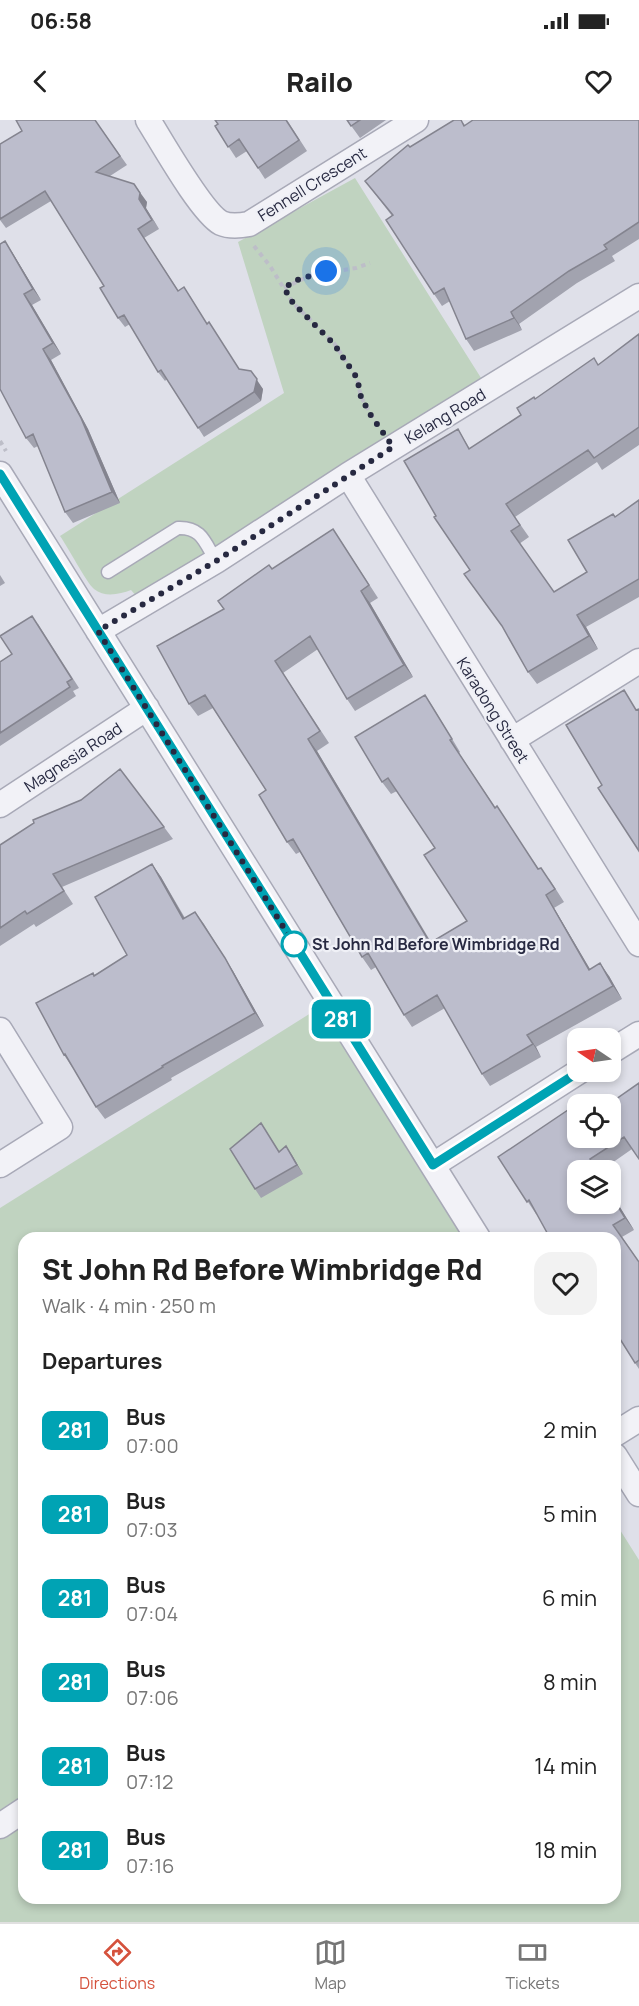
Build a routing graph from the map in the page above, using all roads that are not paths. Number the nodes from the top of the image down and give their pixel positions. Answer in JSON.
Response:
{"nodes":[{"id":1,"x":148,"y":120,"type":"edge"},
{"id":2,"x":416,"y":120,"type":"edge"},
{"id":3,"x":639,"y":297,"type":"edge"},
{"id":4,"x":0,"y":474,"type":"edge"},
{"id":5,"x":348,"y":475,"type":"junction"},
{"id":6,"x":216,"y":561,"type":"junction"},
{"id":7,"x":108,"y":572,"type":"dead end"},
{"id":8,"x":98,"y":631,"type":"junction"},
{"id":9,"x":639,"y":661,"type":"edge"},
{"id":10,"x":147,"y":708,"type":"junction"},
{"id":11,"x":512,"y":740,"type":"junction"},
{"id":12,"x":0,"y":805,"type":"edge"},
{"id":13,"x":639,"y":944,"type":"edge"},
{"id":14,"x":0,"y":1030,"type":"edge"},
{"id":15,"x":639,"y":1034,"type":"edge"},
{"id":16,"x":621,"y":1045,"type":"edge"},
{"id":17,"x":567,"y":1079,"type":"edge"},
{"id":18,"x":0,"y":1165,"type":"edge"},
{"id":19,"x":433,"y":1165,"type":"junction"},
{"id":20,"x":474,"y":1232,"type":"edge"},
{"id":21,"x":639,"y":1419,"type":"edge"},
{"id":22,"x":621,"y":1430,"type":"edge"},
{"id":23,"x":621,"y":1466,"type":"edge"},
{"id":24,"x":639,"y":1494,"type":"edge"},
{"id":25,"x":18,"y":1814,"type":"edge"},
{"id":26,"x":0,"y":1826,"type":"edge"}],
"edges":[{"from":1,"to":2,"type":"street","name":"Fennell Crescent"},
{"from":3,"to":5,"type":"street","name":"Kelang Road"},
{"from":4,"to":8,"type":"street"},
{"from":5,"to":6,"type":"street","name":"Kelang Road"},
{"from":5,"to":11,"type":"street","name":"Karadong Street"},
{"from":6,"to":7,"type":"lane"},
{"from":6,"to":8,"type":"street","name":"Kelang Road"},
{"from":8,"to":10,"type":"street"},
{"from":9,"to":11,"type":"street"},
{"from":10,"to":12,"type":"street","name":"Magnesia Road"},
{"from":10,"to":19,"type":"street"},
{"from":11,"to":13,"type":"street","name":"Karadong Street"},
{"from":14,"to":18,"type":"street"},
{"from":15,"to":16,"type":"street"},
{"from":17,"to":19,"type":"street"},
{"from":19,"to":20,"type":"street"},
{"from":21,"to":22,"type":"street"},
{"from":23,"to":24,"type":"street"},
{"from":25,"to":26,"type":"street"}]}
